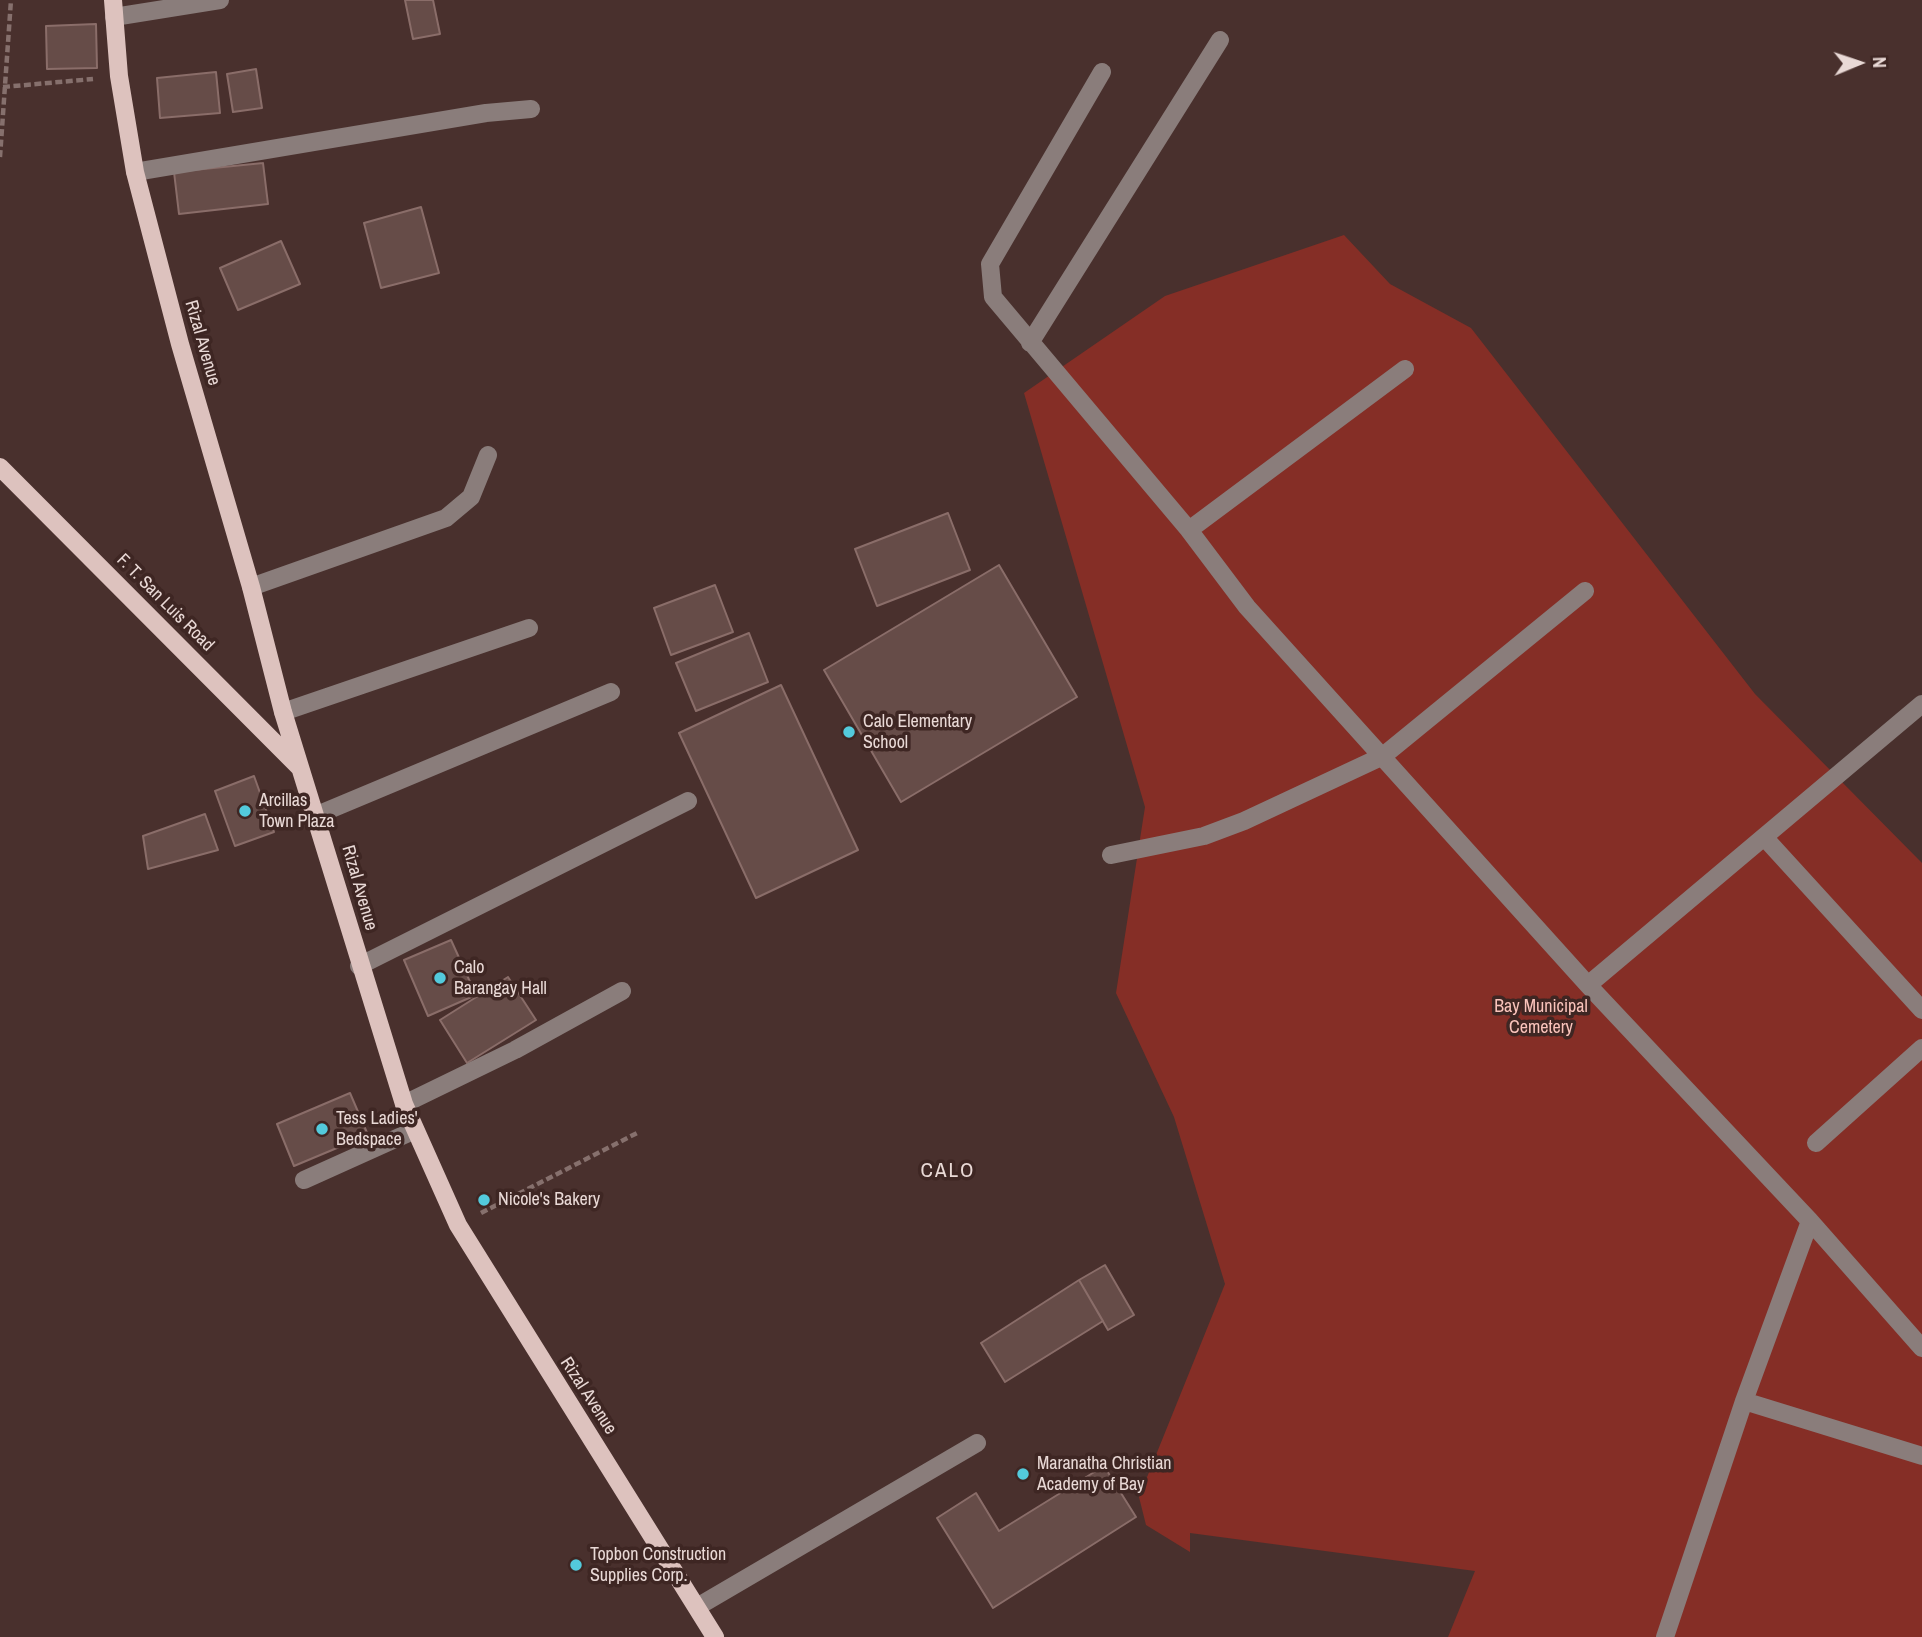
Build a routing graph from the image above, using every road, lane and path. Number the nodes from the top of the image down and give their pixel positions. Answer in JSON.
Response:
{"nodes":[{"id":1,"x":11,"y":0,"type":"edge"},
{"id":2,"x":220,"y":0,"type":"edge"},
{"id":3,"x":113,"y":8,"type":"edge"},
{"id":4,"x":1220,"y":40,"type":"dead end"},
{"id":5,"x":1102,"y":72,"type":"dead end"},
{"id":6,"x":119,"y":76,"type":"junction"},
{"id":7,"x":3,"y":87,"type":"junction"},
{"id":8,"x":531,"y":109,"type":"dead end"},
{"id":9,"x":0,"y":157,"type":"edge"},
{"id":10,"x":135,"y":172,"type":"junction"},
{"id":11,"x":1030,"y":344,"type":"junction"},
{"id":12,"x":1405,"y":369,"type":"dead end"},
{"id":13,"x":488,"y":455,"type":"dead end"},
{"id":14,"x":0,"y":467,"type":"edge"},
{"id":15,"x":1189,"y":530,"type":"junction"},
{"id":16,"x":251,"y":587,"type":"junction"},
{"id":17,"x":1585,"y":591,"type":"dead end"},
{"id":18,"x":529,"y":628,"type":"dead end"},
{"id":19,"x":611,"y":692,"type":"dead end"},
{"id":20,"x":1922,"y":704,"type":"edge"},
{"id":21,"x":283,"y":712,"type":"junction"},
{"id":22,"x":1383,"y":756,"type":"junction"},
{"id":23,"x":301,"y":769,"type":"junction"},
{"id":24,"x":688,"y":801,"type":"dead end"},
{"id":25,"x":317,"y":815,"type":"junction"},
{"id":26,"x":1764,"y":836,"type":"junction"},
{"id":27,"x":1111,"y":855,"type":"dead end"},
{"id":28,"x":359,"y":966,"type":"junction"},
{"id":29,"x":1588,"y":985,"type":"junction"},
{"id":30,"x":622,"y":991,"type":"dead end"},
{"id":31,"x":1922,"y":1010,"type":"edge"},
{"id":32,"x":1922,"y":1048,"type":"edge"},
{"id":33,"x":404,"y":1104,"type":"junction"},
{"id":34,"x":415,"y":1130,"type":"junction"},
{"id":35,"x":637,"y":1133,"type":"dead end"},
{"id":36,"x":1816,"y":1143,"type":"dead end"},
{"id":37,"x":304,"y":1180,"type":"dead end"},
{"id":38,"x":1810,"y":1221,"type":"junction"},
{"id":39,"x":458,"y":1225,"type":"junction"},
{"id":40,"x":1922,"y":1348,"type":"edge"},
{"id":41,"x":1744,"y":1401,"type":"junction"},
{"id":42,"x":977,"y":1443,"type":"dead end"},
{"id":43,"x":1922,"y":1456,"type":"edge"},
{"id":44,"x":697,"y":1607,"type":"junction"},
{"id":45,"x":715,"y":1637,"type":"edge"},
{"id":46,"x":1665,"y":1637,"type":"edge"}],
"edges":[{"from":1,"to":7,"type":"path"},
{"from":2,"to":3,"type":"street"},
{"from":3,"to":6,"type":"main road","name":"Rizal Avenue"},
{"from":4,"to":11,"type":"street"},
{"from":5,"to":11,"type":"street"},
{"from":6,"to":7,"type":"path"},
{"from":6,"to":10,"type":"main road","name":"Rizal Avenue"},
{"from":7,"to":9,"type":"path"},
{"from":8,"to":10,"type":"street"},
{"from":10,"to":16,"type":"main road","name":"Rizal Avenue"},
{"from":11,"to":15,"type":"street"},
{"from":12,"to":15,"type":"street"},
{"from":13,"to":16,"type":"street"},
{"from":14,"to":23,"type":"main road","name":"F. T. San Luis Road"},
{"from":15,"to":22,"type":"street"},
{"from":16,"to":21,"type":"main road","name":"Rizal Avenue"},
{"from":17,"to":22,"type":"street"},
{"from":18,"to":21,"type":"street"},
{"from":19,"to":25,"type":"street"},
{"from":20,"to":26,"type":"street"},
{"from":21,"to":23,"type":"main road","name":"Rizal Avenue"},
{"from":22,"to":27,"type":"street"},
{"from":22,"to":29,"type":"street"},
{"from":23,"to":25,"type":"main road","name":"Rizal Avenue"},
{"from":24,"to":28,"type":"street"},
{"from":25,"to":28,"type":"main road","name":"Rizal Avenue"},
{"from":26,"to":29,"type":"street"},
{"from":26,"to":31,"type":"street"},
{"from":28,"to":33,"type":"main road","name":"Rizal Avenue"},
{"from":29,"to":38,"type":"street"},
{"from":30,"to":33,"type":"street"},
{"from":32,"to":36,"type":"street"},
{"from":33,"to":34,"type":"main road","name":"Rizal Avenue"},
{"from":34,"to":37,"type":"street"},
{"from":34,"to":39,"type":"main road","name":"Rizal Avenue"},
{"from":35,"to":39,"type":"path"},
{"from":38,"to":40,"type":"street"},
{"from":38,"to":41,"type":"street"},
{"from":39,"to":44,"type":"main road","name":"Rizal Avenue"},
{"from":41,"to":43,"type":"street"},
{"from":41,"to":46,"type":"street"},
{"from":42,"to":44,"type":"street"},
{"from":44,"to":45,"type":"main road","name":"Rizal Avenue"}]}
